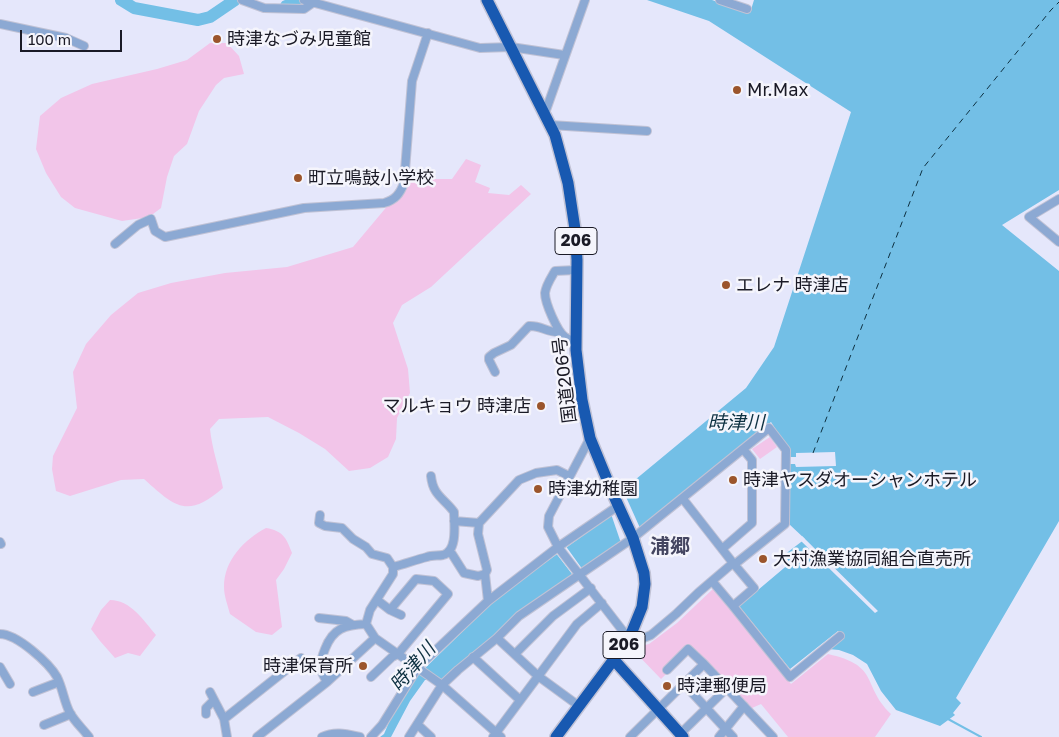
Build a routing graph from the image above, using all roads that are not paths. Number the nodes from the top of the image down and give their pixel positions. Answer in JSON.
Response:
{"nodes":[{"id":1,"x":304,"y":0,"type":"edge"},
{"id":2,"x":487,"y":0,"type":"edge"},
{"id":3,"x":585,"y":0,"type":"edge"},
{"id":4,"x":720,"y":0,"type":"edge"},
{"id":5,"x":243,"y":1,"type":"edge"},
{"id":6,"x":317,"y":3,"type":"junction"},
{"id":7,"x":747,"y":9,"type":"dead end"},
{"id":8,"x":0,"y":24,"type":"edge"},
{"id":9,"x":428,"y":34,"type":"junction"},
{"id":10,"x":84,"y":46,"type":"dead end"},
{"id":11,"x":511,"y":47,"type":"junction"},
{"id":12,"x":564,"y":55,"type":"junction"},
{"id":13,"x":545,"y":113,"type":"junction"},
{"id":14,"x":550,"y":125,"type":"junction"},
{"id":15,"x":647,"y":131,"type":"dead end"},
{"id":16,"x":1059,"y":199,"type":"edge"},
{"id":17,"x":1059,"y":242,"type":"edge"},
{"id":18,"x":115,"y":244,"type":"dead end"},
{"id":19,"x":576,"y":270,"type":"junction"},
{"id":20,"x":560,"y":332,"type":"junction"},
{"id":21,"x":576,"y":342,"type":"junction"},
{"id":22,"x":495,"y":372,"type":"dead end"},
{"id":23,"x":590,"y":438,"type":"junction"},
{"id":24,"x":743,"y":449,"type":"junction"},
{"id":25,"x":431,"y":476,"type":"dead end"},
{"id":26,"x":569,"y":476,"type":"junction"},
{"id":27,"x":683,"y":499,"type":"junction"},
{"id":28,"x":618,"y":506,"type":"junction"},
{"id":29,"x":320,"y":515,"type":"dead end"},
{"id":30,"x":454,"y":521,"type":"junction"},
{"id":31,"x":479,"y":523,"type":"junction"},
{"id":32,"x":633,"y":538,"type":"junction"},
{"id":33,"x":558,"y":548,"type":"junction"},
{"id":34,"x":722,"y":549,"type":"junction"},
{"id":35,"x":449,"y":552,"type":"junction"},
{"id":36,"x":734,"y":564,"type":"junction"},
{"id":37,"x":393,"y":567,"type":"junction"},
{"id":38,"x":485,"y":574,"type":"junction"},
{"id":39,"x":580,"y":574,"type":"junction"},
{"id":40,"x":712,"y":581,"type":"junction"},
{"id":41,"x":590,"y":588,"type":"junction"},
{"id":42,"x":378,"y":600,"type":"junction"},
{"id":43,"x":488,"y":601,"type":"junction"},
{"id":44,"x":602,"y":603,"type":"junction"},
{"id":45,"x":733,"y":606,"type":"junction"},
{"id":46,"x":390,"y":610,"type":"junction"},
{"id":47,"x":401,"y":615,"type":"dead end"},
{"id":48,"x":319,"y":618,"type":"dead end"},
{"id":49,"x":366,"y":624,"type":"junction"},
{"id":50,"x":353,"y":625,"type":"junction"},
{"id":51,"x":0,"y":634,"type":"edge"},
{"id":52,"x":840,"y":636,"type":"dead end"},
{"id":53,"x":375,"y":638,"type":"junction"},
{"id":54,"x":497,"y":638,"type":"junction"},
{"id":55,"x":629,"y":639,"type":"junction"},
{"id":56,"x":398,"y":654,"type":"junction"},
{"id":57,"x":515,"y":654,"type":"junction"},
{"id":58,"x":301,"y":658,"type":"dead end"},
{"id":59,"x":473,"y":658,"type":"junction"},
{"id":60,"x":614,"y":660,"type":"junction"},
{"id":61,"x":704,"y":664,"type":"junction"},
{"id":62,"x":0,"y":667,"type":"edge"},
{"id":63,"x":419,"y":668,"type":"junction"},
{"id":64,"x":667,"y":670,"type":"dead end"},
{"id":65,"x":538,"y":676,"type":"junction"},
{"id":66,"x":371,"y":677,"type":"dead end"},
{"id":67,"x":59,"y":682,"type":"junction"},
{"id":68,"x":327,"y":682,"type":"junction"},
{"id":69,"x":10,"y":684,"type":"dead end"},
{"id":70,"x":684,"y":684,"type":"junction"},
{"id":71,"x":442,"y":685,"type":"junction"},
{"id":72,"x":727,"y":688,"type":"junction"},
{"id":73,"x":33,"y":692,"type":"dead end"},
{"id":74,"x":210,"y":692,"type":"dead end"},
{"id":75,"x":214,"y":700,"type":"junction"},
{"id":76,"x":520,"y":700,"type":"junction"},
{"id":77,"x":579,"y":706,"type":"junction"},
{"id":78,"x":744,"y":706,"type":"junction"},
{"id":79,"x":658,"y":708,"type":"junction"},
{"id":80,"x":706,"y":709,"type":"junction"},
{"id":81,"x":71,"y":714,"type":"junction"},
{"id":82,"x":206,"y":714,"type":"dead end"},
{"id":83,"x":224,"y":719,"type":"junction"},
{"id":84,"x":418,"y":724,"type":"junction"},
{"id":85,"x":44,"y":725,"type":"dead end"},
{"id":86,"x":726,"y":729,"type":"junction"},
{"id":87,"x":497,"y":736,"type":"edge"},
{"id":88,"x":682,"y":736,"type":"edge"},
{"id":89,"x":89,"y":737,"type":"edge"},
{"id":90,"x":227,"y":737,"type":"edge"},
{"id":91,"x":257,"y":737,"type":"edge"},
{"id":92,"x":322,"y":737,"type":"edge"},
{"id":93,"x":360,"y":737,"type":"edge"},
{"id":94,"x":371,"y":737,"type":"edge"},
{"id":95,"x":409,"y":737,"type":"edge"},
{"id":96,"x":431,"y":737,"type":"edge"},
{"id":97,"x":556,"y":737,"type":"edge"},
{"id":98,"x":630,"y":737,"type":"edge"},
{"id":99,"x":719,"y":737,"type":"edge"},
{"id":100,"x":734,"y":737,"type":"edge"},
{"id":101,"x":772,"y":737,"type":"edge"}],
"edges":[{"from":1,"to":6,"type":"street"},
{"from":2,"to":11,"type":"highway","name":"国道206号","number":"206"},
{"from":3,"to":12,"type":"street"},
{"from":4,"to":7,"type":"street"},
{"from":5,"to":6,"type":"street"},
{"from":6,"to":9,"type":"street"},
{"from":8,"to":10,"type":"street"},
{"from":9,"to":11,"type":"street"},
{"from":9,"to":18,"type":"street"},
{"from":11,"to":12,"type":"street"},
{"from":11,"to":13,"type":"highway","name":"国道206号","number":"206"},
{"from":12,"to":13,"type":"street"},
{"from":13,"to":14,"type":"highway","name":"国道206号","number":"206"},
{"from":14,"to":15,"type":"street"},
{"from":14,"to":19,"type":"highway","name":"国道206号","number":"206"},
{"from":16,"to":17,"type":"street"},
{"from":19,"to":20,"type":"street"},
{"from":19,"to":21,"type":"highway","name":"国道206号","number":"206"},
{"from":20,"to":21,"type":"street"},
{"from":20,"to":22,"type":"street"},
{"from":21,"to":23,"type":"highway","name":"国道206号","number":"206"},
{"from":23,"to":26,"type":"street"},
{"from":23,"to":28,"type":"highway","name":"国道206号","number":"206"},
{"from":24,"to":27,"type":"street"},
{"from":24,"to":34,"type":"street"},
{"from":24,"to":36,"type":"street"},
{"from":25,"to":30,"type":"street"},
{"from":26,"to":31,"type":"street"},
{"from":26,"to":33,"type":"street"},
{"from":27,"to":32,"type":"street"},
{"from":27,"to":34,"type":"street"},
{"from":28,"to":32,"type":"highway","name":"国道206号","number":"206"},
{"from":28,"to":33,"type":"street"},
{"from":29,"to":37,"type":"street"},
{"from":30,"to":31,"type":"street"},
{"from":30,"to":35,"type":"street"},
{"from":31,"to":38,"type":"street"},
{"from":32,"to":39,"type":"street"},
{"from":32,"to":55,"type":"highway","name":"国道206号","number":"206"},
{"from":33,"to":39,"type":"street"},
{"from":33,"to":43,"type":"street"},
{"from":34,"to":36,"type":"street"},
{"from":35,"to":37,"type":"street"},
{"from":35,"to":38,"type":"street"},
{"from":36,"to":40,"type":"street"},
{"from":36,"to":45,"type":"street"},
{"from":37,"to":42,"type":"street"},
{"from":38,"to":43,"type":"street"},
{"from":39,"to":41,"type":"street"},
{"from":39,"to":54,"type":"street"},
{"from":40,"to":45,"type":"street"},
{"from":40,"to":55,"type":"street"},
{"from":41,"to":44,"type":"street"},
{"from":41,"to":57,"type":"street"},
{"from":42,"to":46,"type":"street"},
{"from":42,"to":49,"type":"street"},
{"from":43,"to":63,"type":"street"},
{"from":44,"to":55,"type":"street"},
{"from":44,"to":65,"type":"street"},
{"from":45,"to":52,"type":"street"},
{"from":46,"to":47,"type":"street"},
{"from":46,"to":56,"type":"street"},
{"from":48,"to":50,"type":"street"},
{"from":49,"to":50,"type":"street"},
{"from":49,"to":53,"type":"street"},
{"from":50,"to":68,"type":"street"},
{"from":51,"to":67,"type":"street"},
{"from":53,"to":56,"type":"street"},
{"from":53,"to":68,"type":"street"},
{"from":54,"to":57,"type":"street"},
{"from":54,"to":59,"type":"street"},
{"from":55,"to":60,"type":"highway","name":"国道206号","number":"206"},
{"from":56,"to":63,"type":"street"},
{"from":56,"to":66,"type":"street"},
{"from":57,"to":65,"type":"street"},
{"from":58,"to":83,"type":"street"},
{"from":59,"to":71,"type":"street"},
{"from":59,"to":76,"type":"street"},
{"from":60,"to":77,"type":"highway","name":"国道206号","number":"206"},
{"from":60,"to":79,"type":"highway"},
{"from":61,"to":64,"type":"street"},
{"from":61,"to":70,"type":"street"},
{"from":61,"to":72,"type":"street"},
{"from":62,"to":69,"type":"street"},
{"from":63,"to":71,"type":"street"},
{"from":63,"to":94,"type":"street"},
{"from":65,"to":76,"type":"street"},
{"from":65,"to":77,"type":"street"},
{"from":67,"to":73,"type":"street"},
{"from":67,"to":81,"type":"street"},
{"from":68,"to":91,"type":"street"},
{"from":70,"to":79,"type":"street"},
{"from":70,"to":80,"type":"street"},
{"from":71,"to":84,"type":"street"},
{"from":71,"to":87,"type":"street"},
{"from":72,"to":78,"type":"street"},
{"from":72,"to":80,"type":"street"},
{"from":74,"to":75,"type":"street"},
{"from":75,"to":82,"type":"street"},
{"from":75,"to":83,"type":"street"},
{"from":76,"to":87,"type":"street"},
{"from":77,"to":97,"type":"highway","name":"国道206号","number":"206"},
{"from":78,"to":86,"type":"street"},
{"from":78,"to":101,"type":"street"},
{"from":79,"to":88,"type":"highway"},
{"from":79,"to":98,"type":"street"},
{"from":80,"to":86,"type":"street"},
{"from":80,"to":88,"type":"street"},
{"from":81,"to":85,"type":"street"},
{"from":81,"to":89,"type":"street"},
{"from":83,"to":90,"type":"street"},
{"from":84,"to":95,"type":"street"},
{"from":84,"to":96,"type":"street"},
{"from":86,"to":99,"type":"street"},
{"from":86,"to":100,"type":"street"},
{"from":92,"to":93,"type":"street"}]}
